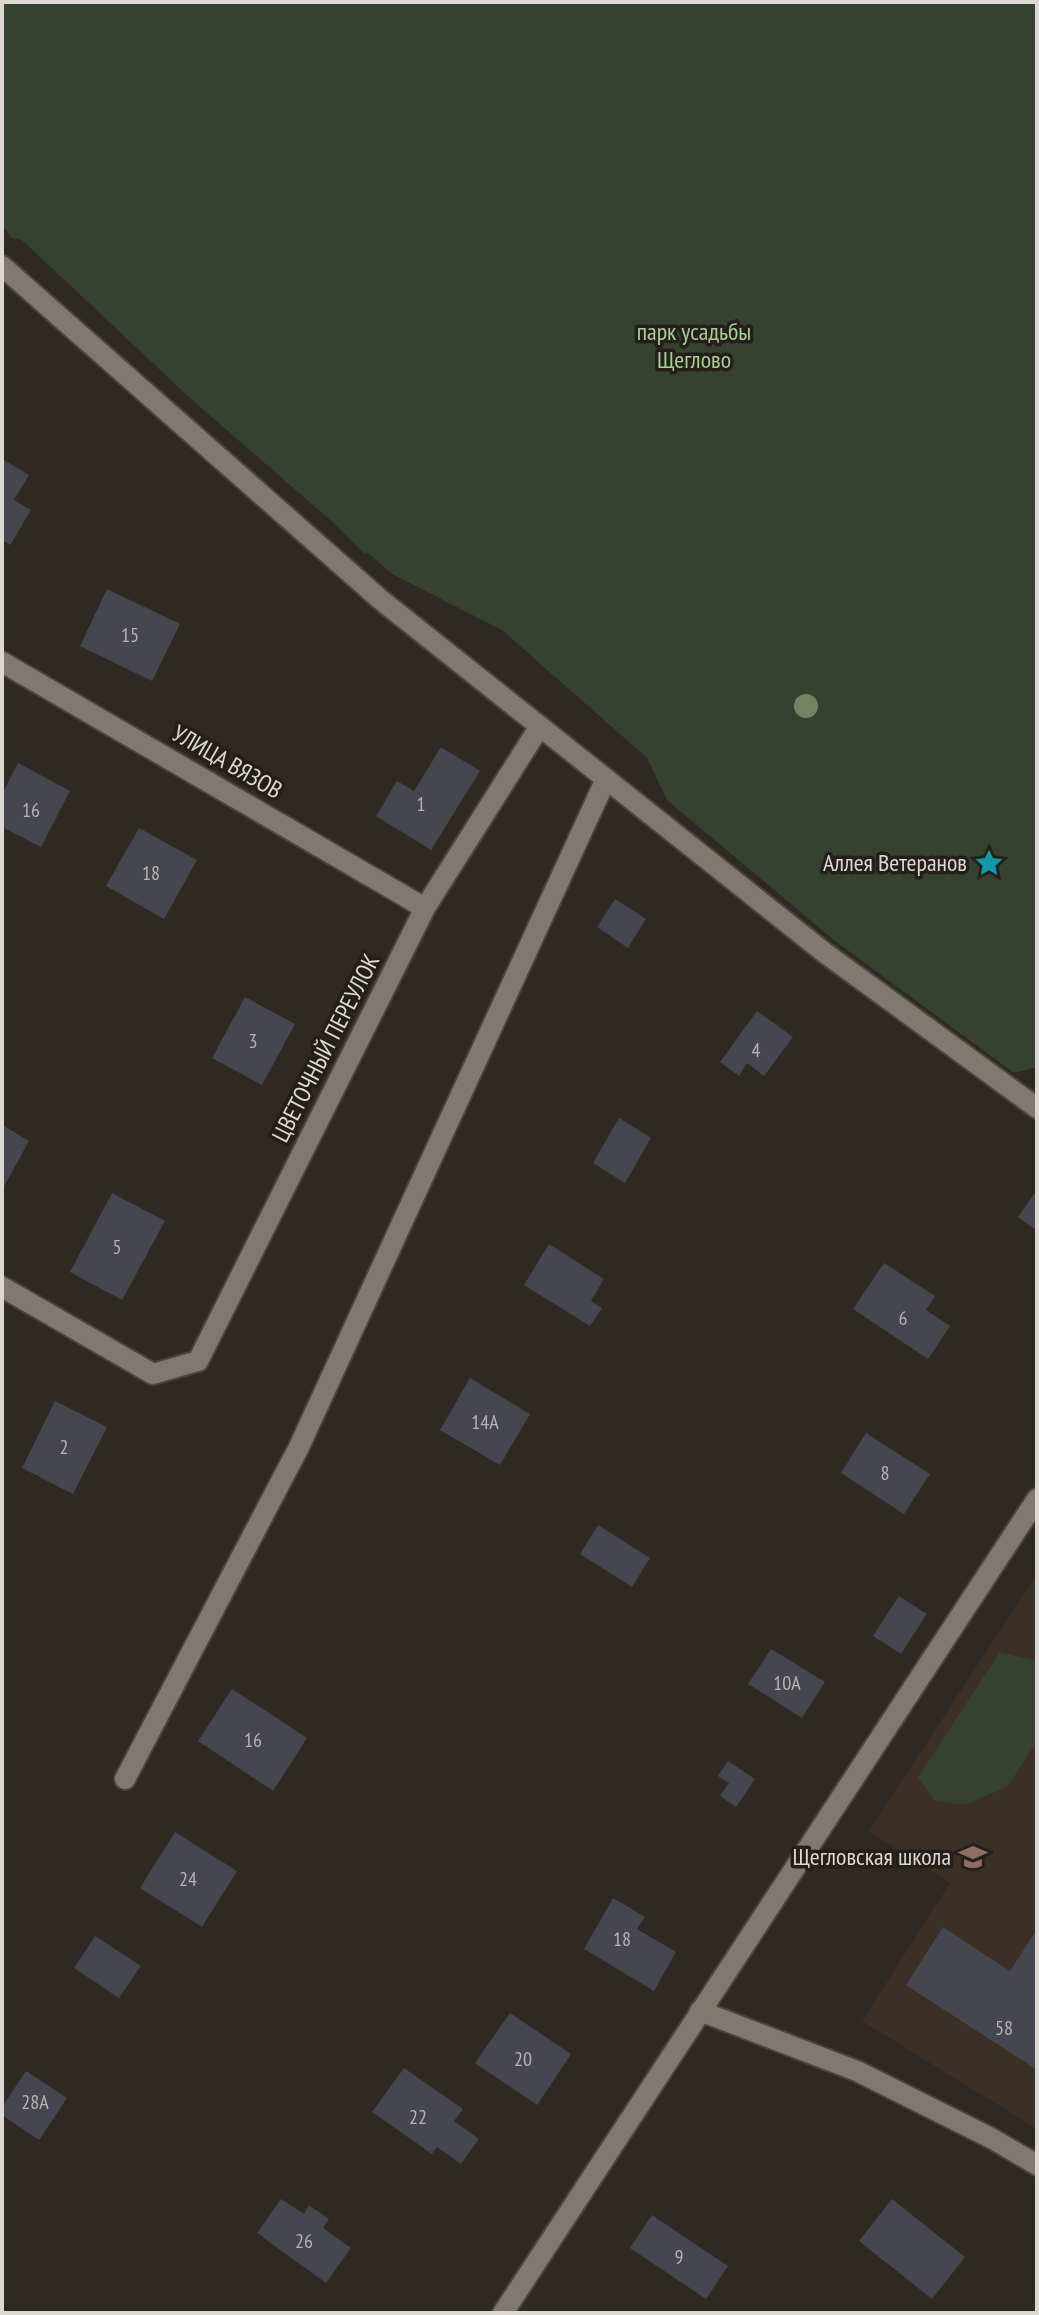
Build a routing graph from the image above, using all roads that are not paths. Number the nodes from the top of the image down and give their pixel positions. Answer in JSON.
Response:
{"nodes":[{"id":1,"x":2,"y":266,"type":"edge"},
{"id":2,"x":2,"y":662,"type":"edge"},
{"id":3,"x":540,"y":726,"type":"junction"},
{"id":4,"x":606,"y":779,"type":"junction"},
{"id":5,"x":425,"y":908,"type":"junction"},
{"id":6,"x":1037,"y":1108,"type":"edge"},
{"id":7,"x":2,"y":1287,"type":"edge"},
{"id":8,"x":1037,"y":1499,"type":"edge"},
{"id":9,"x":125,"y":1779,"type":"dead end"},
{"id":10,"x":700,"y":2011,"type":"junction"},
{"id":11,"x":1037,"y":2165,"type":"edge"},
{"id":12,"x":503,"y":2313,"type":"edge"}],
"edges":[{"from":1,"to":3,"type":"street"},
{"from":2,"to":5,"type":"street","name":"УЛИЦА ВЯЗОВ"},
{"from":3,"to":4,"type":"street"},
{"from":3,"to":5,"type":"street","name":"ЦВЕТОЧНЫЙ ПЕРЕУЛОК"},
{"from":4,"to":6,"type":"street"},
{"from":4,"to":9,"type":"street"},
{"from":5,"to":7,"type":"street","name":"ЦВЕТОЧНЫЙ ПЕРЕУЛОК"},
{"from":8,"to":10,"type":"street"},
{"from":10,"to":11,"type":"street"},
{"from":10,"to":12,"type":"street"}]}
